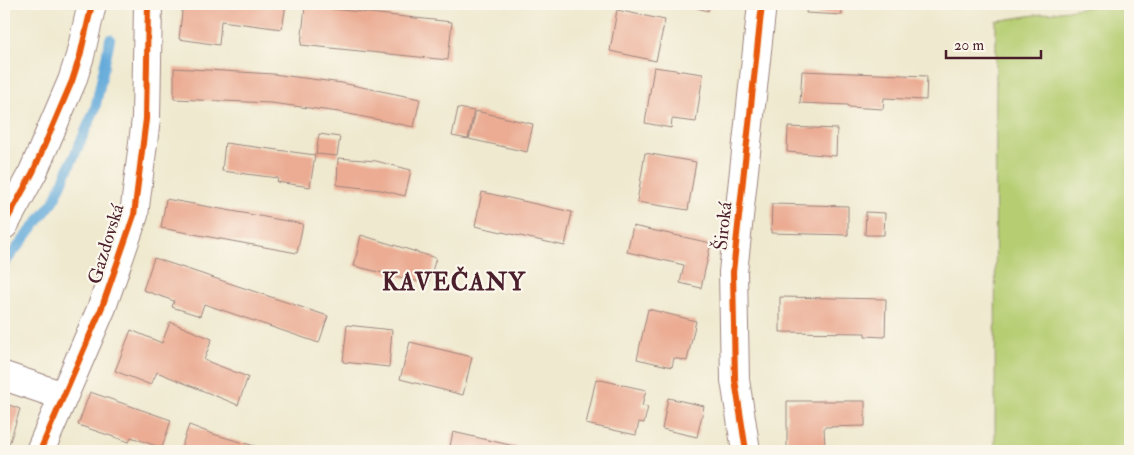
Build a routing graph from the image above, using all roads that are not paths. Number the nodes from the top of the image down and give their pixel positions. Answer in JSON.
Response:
{"nodes":[{"id":1,"x":92,"y":4,"type":"edge"},
{"id":2,"x":148,"y":4,"type":"edge"},
{"id":3,"x":762,"y":4,"type":"edge"},
{"id":4,"x":4,"y":225,"type":"edge"},
{"id":5,"x":4,"y":376,"type":"edge"},
{"id":6,"x":63,"y":396,"type":"junction"},
{"id":7,"x":40,"y":451,"type":"edge"},
{"id":8,"x":746,"y":451,"type":"edge"}],
"edges":[{"from":1,"to":4,"type":"street"},
{"from":2,"to":6,"type":"street","name":"Gazdovská"},
{"from":3,"to":8,"type":"street","name":"Široká"},
{"from":5,"to":6,"type":"street"},
{"from":6,"to":7,"type":"street","name":"Gazdovská"}]}
